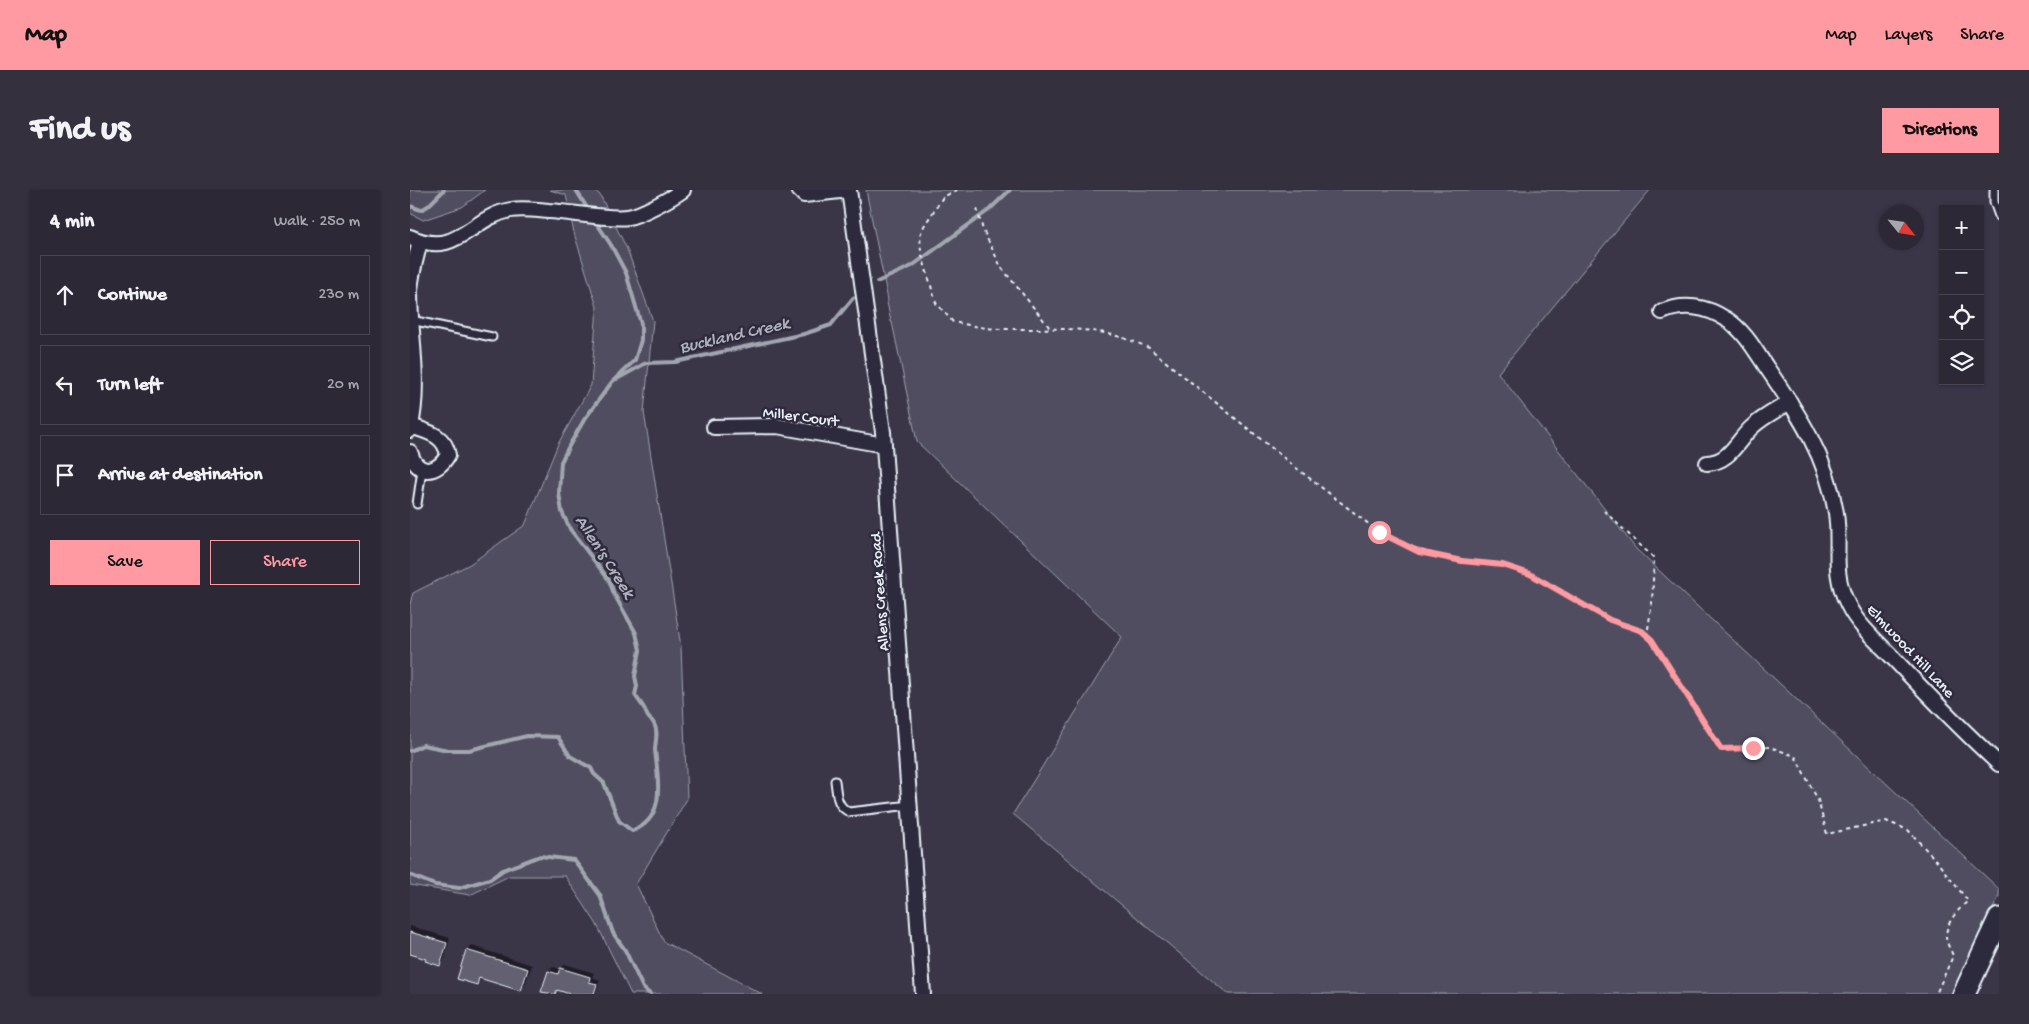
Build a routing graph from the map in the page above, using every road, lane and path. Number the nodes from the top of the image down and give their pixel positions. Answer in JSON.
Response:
{"nodes":[{"id":1,"x":682,"y":190,"type":"edge"},
{"id":2,"x":799,"y":190,"type":"edge"},
{"id":3,"x":849,"y":190,"type":"edge"},
{"id":4,"x":957,"y":190,"type":"edge"},
{"id":5,"x":1994,"y":190,"type":"edge"},
{"id":6,"x":977,"y":209,"type":"dead end"},
{"id":7,"x":1999,"y":216,"type":"edge"},
{"id":8,"x":415,"y":239,"type":"edge"},
{"id":9,"x":1662,"y":312,"type":"dead end"},
{"id":10,"x":411,"y":320,"type":"junction"},
{"id":11,"x":1050,"y":328,"type":"junction"},
{"id":12,"x":492,"y":337,"type":"dead end"},
{"id":13,"x":412,"y":398,"type":"edge"},
{"id":14,"x":1790,"y":402,"type":"junction"},
{"id":15,"x":714,"y":427,"type":"dead end"},
{"id":16,"x":410,"y":428,"type":"edge"},
{"id":17,"x":884,"y":444,"type":"junction"},
{"id":18,"x":410,"y":452,"type":"edge"},
{"id":19,"x":1707,"y":463,"type":"dead end"},
{"id":20,"x":422,"y":470,"type":"junction"},
{"id":21,"x":416,"y":504,"type":"dead end"},
{"id":22,"x":1604,"y":511,"type":"dead end"},
{"id":23,"x":1647,"y":635,"type":"junction"},
{"id":24,"x":1999,"y":764,"type":"edge"},
{"id":25,"x":835,"y":781,"type":"dead end"},
{"id":26,"x":910,"y":806,"type":"junction"},
{"id":27,"x":1999,"y":920,"type":"edge"},
{"id":28,"x":923,"y":994,"type":"edge"},
{"id":29,"x":1936,"y":994,"type":"edge"},
{"id":30,"x":1964,"y":994,"type":"edge"}],
"edges":[{"from":1,"to":8,"type":"street"},
{"from":2,"to":3,"type":"street"},
{"from":3,"to":17,"type":"street","name":"Allens Creek Road"},
{"from":4,"to":11,"type":"path"},
{"from":5,"to":7,"type":"lane"},
{"from":6,"to":11,"type":"path"},
{"from":8,"to":10,"type":"street"},
{"from":9,"to":14,"type":"street","name":"Elmwood Hill Lane"},
{"from":10,"to":12,"type":"lane"},
{"from":10,"to":13,"type":"street"},
{"from":11,"to":23,"type":"path"},
{"from":13,"to":16,"type":"street"},
{"from":14,"to":19,"type":"street"},
{"from":14,"to":24,"type":"street","name":"Elmwood Hill Lane"},
{"from":15,"to":17,"type":"street","name":"Miller Court"},
{"from":16,"to":20,"type":"street"},
{"from":17,"to":26,"type":"street","name":"Allens Creek Road"},
{"from":18,"to":20,"type":"street"},
{"from":20,"to":21,"type":"lane"},
{"from":22,"to":23,"type":"path"},
{"from":23,"to":29,"type":"path"},
{"from":25,"to":26,"type":"lane"},
{"from":26,"to":28,"type":"street","name":"Allens Creek Road"},
{"from":27,"to":30,"type":"main road"}]}
